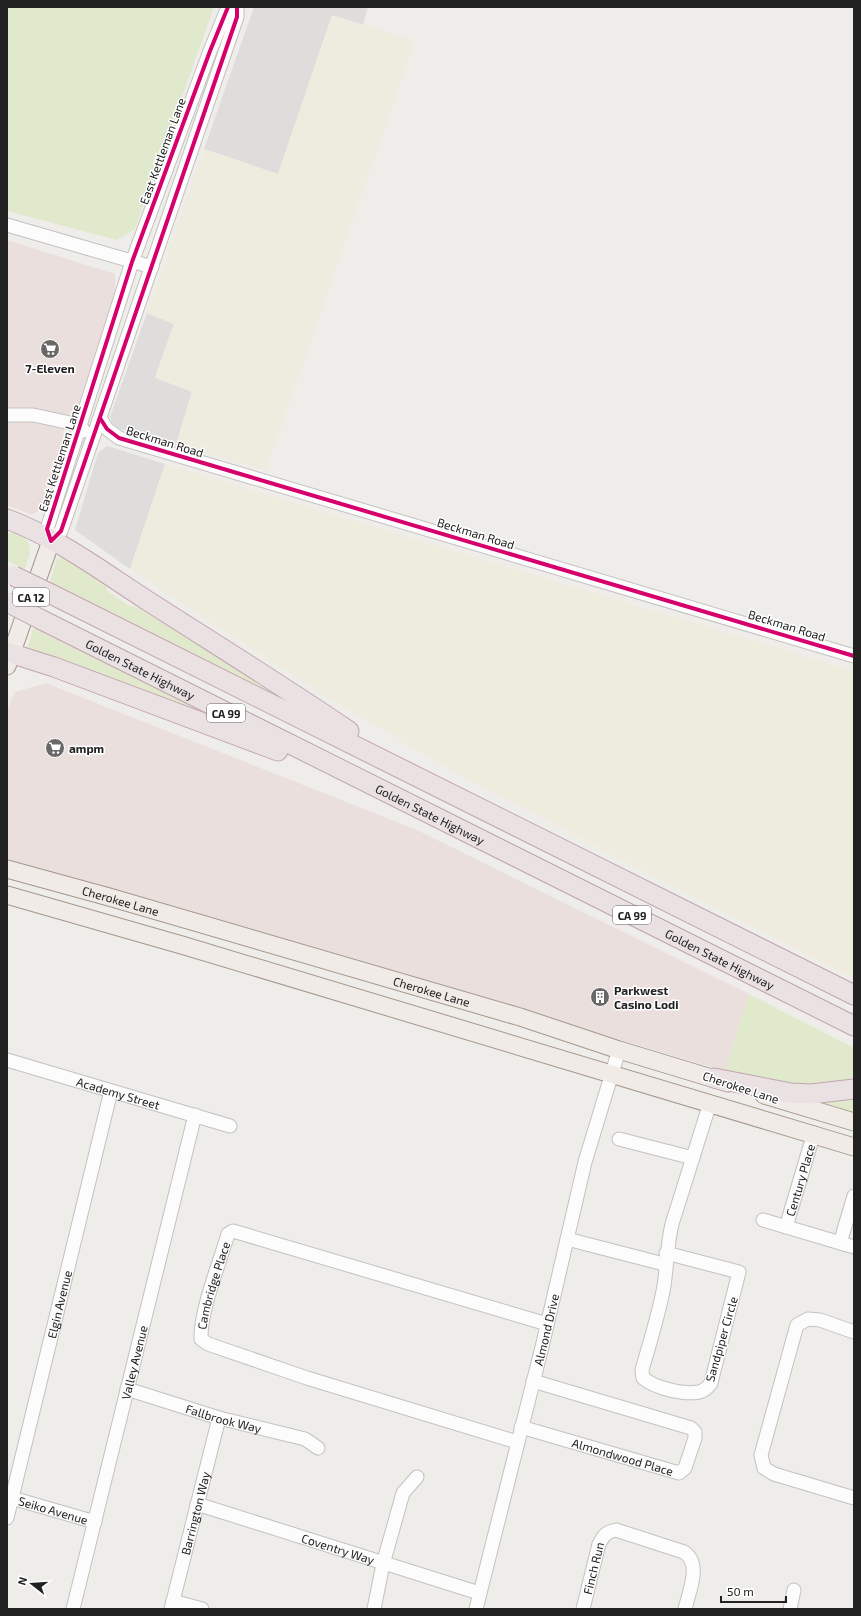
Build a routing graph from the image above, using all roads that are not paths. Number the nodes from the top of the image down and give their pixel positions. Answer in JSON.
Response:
{"nodes":[{"id":1,"x":228,"y":7,"type":"edge"},
{"id":2,"x":237,"y":7,"type":"edge"},
{"id":3,"x":7,"y":226,"type":"edge"},
{"id":4,"x":132,"y":262,"type":"junction"},
{"id":5,"x":152,"y":268,"type":"junction"},
{"id":6,"x":101,"y":361,"type":"junction"},
{"id":7,"x":7,"y":415,"type":"edge"},
{"id":8,"x":100,"y":418,"type":"junction"},
{"id":9,"x":80,"y":425,"type":"junction"},
{"id":10,"x":94,"y":434,"type":"junction"},
{"id":11,"x":119,"y":438,"type":"junction"},
{"id":12,"x":69,"y":507,"type":"junction"},
{"id":13,"x":7,"y":519,"type":"edge"},
{"id":14,"x":51,"y":540,"type":"junction"},
{"id":15,"x":11,"y":574,"type":"edge"},
{"id":16,"x":7,"y":602,"type":"edge"},
{"id":17,"x":854,"y":656,"type":"edge"},
{"id":18,"x":8,"y":657,"type":"edge"},
{"id":19,"x":414,"y":774,"type":"junction"},
{"id":20,"x":410,"y":804,"type":"junction"},
{"id":21,"x":7,"y":869,"type":"edge"},
{"id":22,"x":7,"y":895,"type":"edge"},
{"id":23,"x":250,"y":938,"type":"junction"},
{"id":24,"x":242,"y":963,"type":"junction"},
{"id":25,"x":854,"y":995,"type":"edge"},
{"id":26,"x":854,"y":1026,"type":"edge"},
{"id":27,"x":619,"y":1050,"type":"junction"},
{"id":28,"x":7,"y":1060,"type":"edge"},
{"id":29,"x":612,"y":1073,"type":"junction"},
{"id":30,"x":714,"y":1078,"type":"junction"},
{"id":31,"x":854,"y":1089,"type":"edge"},
{"id":32,"x":111,"y":1091,"type":"junction"},
{"id":33,"x":710,"y":1102,"type":"junction"},
{"id":34,"x":194,"y":1115,"type":"junction"},
{"id":35,"x":854,"y":1122,"type":"edge"},
{"id":36,"x":230,"y":1126,"type":"dead end"},
{"id":37,"x":814,"y":1134,"type":"junction"},
{"id":38,"x":619,"y":1139,"type":"dead end"},
{"id":39,"x":854,"y":1147,"type":"edge"},
{"id":40,"x":693,"y":1158,"type":"junction"},
{"id":41,"x":854,"y":1196,"type":"edge"},
{"id":42,"x":763,"y":1220,"type":"dead end"},
{"id":43,"x":786,"y":1227,"type":"junction"},
{"id":44,"x":567,"y":1239,"type":"junction"},
{"id":45,"x":840,"y":1243,"type":"junction"},
{"id":46,"x":854,"y":1247,"type":"edge"},
{"id":47,"x":666,"y":1258,"type":"junction"},
{"id":48,"x":547,"y":1324,"type":"junction"},
{"id":49,"x":854,"y":1332,"type":"edge"},
{"id":50,"x":533,"y":1381,"type":"junction"},
{"id":51,"x":127,"y":1389,"type":"junction"},
{"id":52,"x":219,"y":1418,"type":"junction"},
{"id":53,"x":521,"y":1426,"type":"junction"},
{"id":54,"x":516,"y":1442,"type":"junction"},
{"id":55,"x":318,"y":1448,"type":"dead end"},
{"id":56,"x":416,"y":1477,"type":"dead end"},
{"id":57,"x":12,"y":1498,"type":"junction"},
{"id":58,"x":854,"y":1498,"type":"edge"},
{"id":59,"x":197,"y":1504,"type":"junction"},
{"id":60,"x":7,"y":1518,"type":"edge"},
{"id":61,"x":95,"y":1522,"type":"junction"},
{"id":62,"x":383,"y":1564,"type":"junction"},
{"id":63,"x":794,"y":1590,"type":"dead end"},
{"id":64,"x":480,"y":1593,"type":"junction"},
{"id":65,"x":172,"y":1605,"type":"edge"},
{"id":66,"x":74,"y":1609,"type":"edge"},
{"id":67,"x":202,"y":1609,"type":"edge"},
{"id":68,"x":374,"y":1609,"type":"edge"},
{"id":69,"x":476,"y":1609,"type":"edge"},
{"id":70,"x":583,"y":1609,"type":"edge"},
{"id":71,"x":685,"y":1609,"type":"edge"},
{"id":72,"x":790,"y":1609,"type":"edge"}],
"edges":[{"from":1,"to":4,"type":"street","name":"East Kettleman Lane"},
{"from":2,"to":5,"type":"street","name":"East Kettleman Lane"},
{"from":3,"to":4,"type":"street"},
{"from":4,"to":5,"type":"street"},
{"from":4,"to":6,"type":"street","name":"East Kettleman Lane"},
{"from":5,"to":8,"type":"street","name":"East Kettleman Lane"},
{"from":6,"to":9,"type":"street","name":"East Kettleman Lane"},
{"from":6,"to":10,"type":"street"},
{"from":7,"to":9,"type":"street"},
{"from":8,"to":10,"type":"street","name":"East Kettleman Lane"},
{"from":8,"to":11,"type":"street","name":"Beckman Road"},
{"from":9,"to":12,"type":"street"},
{"from":9,"to":14,"type":"street","name":"East Kettleman Lane"},
{"from":10,"to":11,"type":"street","name":"Beckman Road"},
{"from":10,"to":12,"type":"street","name":"East Kettleman Lane"},
{"from":11,"to":17,"type":"street","name":"Beckman Road"},
{"from":12,"to":14,"type":"street","name":"East Kettleman Lane"},
{"from":13,"to":14,"type":"highway"},
{"from":14,"to":18,"type":"main road","name":"East Kettleman Lane","number":"CA 12"},
{"from":14,"to":19,"type":"highway"},
{"from":15,"to":19,"type":"highway","number":"CA 99","bridge":true},
{"from":16,"to":20,"type":"highway","name":"Golden State Highway","number":"CA 99","bridge":true},
{"from":18,"to":20,"type":"highway"},
{"from":19,"to":25,"type":"highway","number":"CA 99"},
{"from":20,"to":26,"type":"highway","name":"Golden State Highway","number":"CA 99"},
{"from":21,"to":23,"type":"main road","name":"Cherokee Lane"},
{"from":22,"to":24,"type":"main road","name":"Cherokee Lane"},
{"from":23,"to":24,"type":"main road"},
{"from":23,"to":27,"type":"main road","name":"Cherokee Lane"},
{"from":24,"to":29,"type":"main road","name":"Cherokee Lane"},
{"from":27,"to":29,"type":"street","name":"Almond Drive"},
{"from":27,"to":30,"type":"main road","name":"Cherokee Lane"},
{"from":28,"to":32,"type":"street","name":"Academy Street"},
{"from":29,"to":33,"type":"main road","name":"Cherokee Lane"},
{"from":29,"to":44,"type":"street","name":"Almond Drive"},
{"from":30,"to":31,"type":"highway"},
{"from":30,"to":35,"type":"main road","name":"Cherokee Lane"},
{"from":32,"to":34,"type":"street","name":"Academy Street"},
{"from":32,"to":57,"type":"street","name":"Elgin Avenue"},
{"from":33,"to":37,"type":"main road","name":"Cherokee Lane"},
{"from":33,"to":40,"type":"street"},
{"from":34,"to":36,"type":"street","name":"Academy Street"},
{"from":34,"to":51,"type":"street","name":"Valley Avenue"},
{"from":37,"to":39,"type":"main road","name":"Cherokee Lane"},
{"from":37,"to":43,"type":"street","name":"Century Place"},
{"from":38,"to":40,"type":"street"},
{"from":40,"to":47,"type":"street"},
{"from":41,"to":45,"type":"street"},
{"from":42,"to":43,"type":"street","name":"Century Place"},
{"from":43,"to":45,"type":"street","name":"Century Place"},
{"from":44,"to":47,"type":"street"},
{"from":44,"to":48,"type":"street","name":"Almond Drive"},
{"from":45,"to":46,"type":"street","name":"Century Place"},
{"from":47,"to":47,"type":"street","name":"Sandpiper Circle"},
{"from":48,"to":50,"type":"street","name":"Almond Drive"},
{"from":48,"to":54,"type":"street","name":"Cambridge Place"},
{"from":49,"to":58,"type":"street"},
{"from":50,"to":53,"type":"street","name":"Almond Drive"},
{"from":50,"to":53,"type":"street","name":"Almondwood Place"},
{"from":51,"to":52,"type":"street","name":"Fallbrook Way"},
{"from":51,"to":61,"type":"street","name":"Valley Avenue"},
{"from":52,"to":55,"type":"street","name":"Fallbrook Way"},
{"from":52,"to":59,"type":"street","name":"Barrington Way"},
{"from":53,"to":54,"type":"street","name":"Almond Drive"},
{"from":54,"to":64,"type":"street","name":"Almond Drive"},
{"from":56,"to":62,"type":"street"},
{"from":57,"to":60,"type":"street","name":"Elgin Avenue"},
{"from":57,"to":61,"type":"street","name":"Seiko Avenue"},
{"from":59,"to":62,"type":"street","name":"Coventry Way"},
{"from":59,"to":65,"type":"street","name":"Barrington Way"},
{"from":61,"to":66,"type":"street","name":"Valley Avenue"},
{"from":62,"to":64,"type":"street","name":"Coventry Way"},
{"from":62,"to":68,"type":"street"},
{"from":63,"to":72,"type":"street"},
{"from":64,"to":69,"type":"street","name":"Almond Drive"},
{"from":65,"to":67,"type":"street"},
{"from":70,"to":71,"type":"street","name":"Finch Run"}]}
